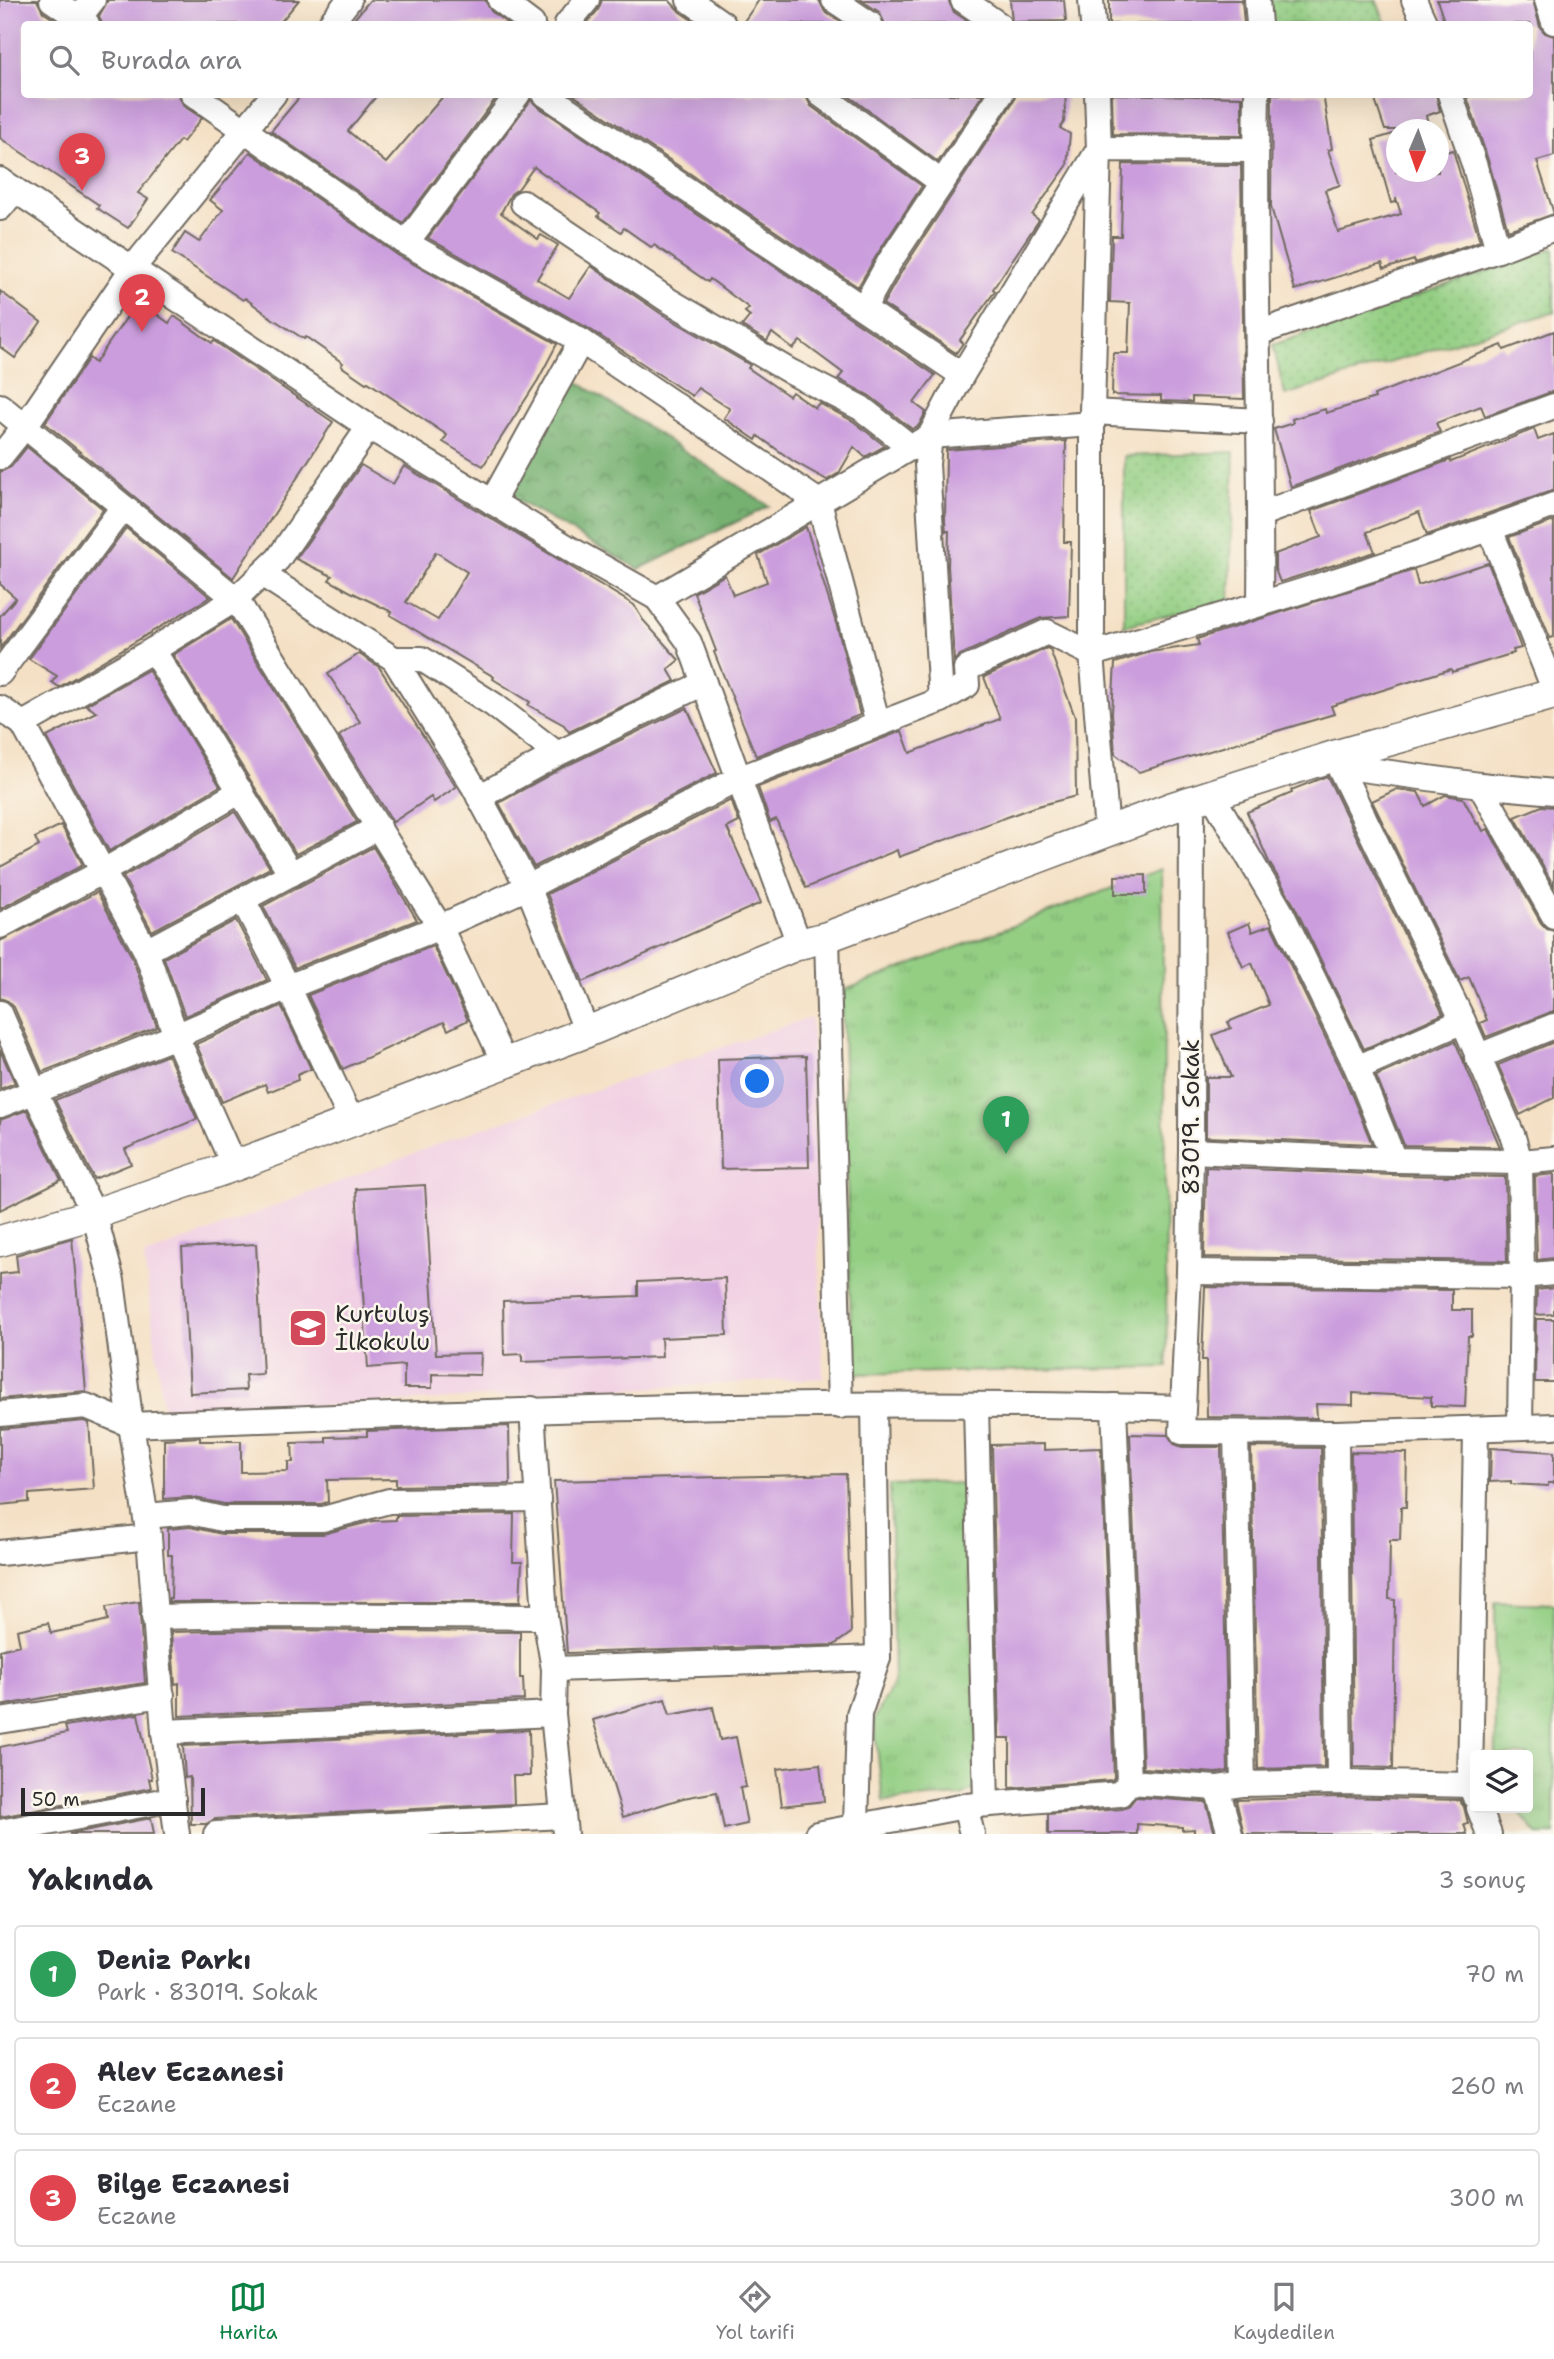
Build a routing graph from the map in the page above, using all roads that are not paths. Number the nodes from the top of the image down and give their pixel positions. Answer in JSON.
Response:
{"nodes":[{"id":1,"x":52,"y":0,"type":"edge"},
{"id":2,"x":349,"y":0,"type":"edge"},
{"id":3,"x":500,"y":0,"type":"edge"},
{"id":4,"x":586,"y":0,"type":"edge"},
{"id":5,"x":689,"y":0,"type":"edge"},
{"id":6,"x":834,"y":0,"type":"edge"},
{"id":7,"x":963,"y":0,"type":"edge"},
{"id":8,"x":1257,"y":0,"type":"edge"},
{"id":9,"x":1414,"y":0,"type":"edge"},
{"id":10,"x":1547,"y":0,"type":"edge"},
{"id":11,"x":86,"y":14,"type":"edge"},
{"id":12,"x":332,"y":21,"type":"edge"},
{"id":13,"x":528,"y":21,"type":"edge"},
{"id":14,"x":569,"y":21,"type":"edge"},
{"id":15,"x":719,"y":21,"type":"edge"},
{"id":16,"x":866,"y":21,"type":"edge"},
{"id":17,"x":994,"y":21,"type":"edge"},
{"id":18,"x":1259,"y":21,"type":"edge"},
{"id":19,"x":1424,"y":21,"type":"edge"},
{"id":20,"x":1554,"y":22,"type":"edge"},
{"id":21,"x":199,"y":98,"type":"edge"},
{"id":22,"x":271,"y":98,"type":"edge"},
{"id":23,"x":515,"y":98,"type":"edge"},
{"id":24,"x":551,"y":98,"type":"edge"},
{"id":25,"x":826,"y":98,"type":"edge"},
{"id":26,"x":990,"y":98,"type":"edge"},
{"id":27,"x":1097,"y":98,"type":"edge"},
{"id":28,"x":1257,"y":98,"type":"edge"},
{"id":29,"x":1451,"y":98,"type":"edge"},
{"id":30,"x":246,"y":129,"type":"junction"},
{"id":31,"x":1100,"y":149,"type":"junction"},
{"id":32,"x":1256,"y":150,"type":"junction"},
{"id":33,"x":941,"y":182,"type":"junction"},
{"id":34,"x":5,"y":193,"type":"edge"},
{"id":35,"x":523,"y":203,"type":"dead end"},
{"id":36,"x":1554,"y":228,"type":"edge"},
{"id":37,"x":406,"y":243,"type":"junction"},
{"id":38,"x":1498,"y":250,"type":"junction"},
{"id":39,"x":132,"y":269,"type":"junction"},
{"id":40,"x":864,"y":307,"type":"junction"},
{"id":41,"x":1258,"y":332,"type":"junction"},
{"id":42,"x":581,"y":341,"type":"junction"},
{"id":43,"x":962,"y":375,"type":"junction"},
{"id":44,"x":1554,"y":405,"type":"edge"},
{"id":45,"x":0,"y":406,"type":"edge"},
{"id":46,"x":1092,"y":418,"type":"junction"},
{"id":47,"x":1260,"y":421,"type":"junction"},
{"id":48,"x":25,"y":426,"type":"junction"},
{"id":49,"x":369,"y":427,"type":"junction"},
{"id":50,"x":921,"y":442,"type":"junction"},
{"id":51,"x":0,"y":457,"type":"edge"},
{"id":52,"x":492,"y":502,"type":"junction"},
{"id":53,"x":819,"y":502,"type":"junction"},
{"id":54,"x":1554,"y":505,"type":"edge"},
{"id":55,"x":123,"y":507,"type":"junction"},
{"id":56,"x":1261,"y":514,"type":"junction"},
{"id":57,"x":1490,"y":529,"type":"junction"},
{"id":58,"x":263,"y":575,"type":"junction"},
{"id":59,"x":657,"y":598,"type":"junction"},
{"id":60,"x":236,"y":599,"type":"junction"},
{"id":61,"x":1260,"y":603,"type":"junction"},
{"id":62,"x":153,"y":650,"type":"junction"},
{"id":63,"x":1092,"y":654,"type":"junction"},
{"id":64,"x":394,"y":659,"type":"junction"},
{"id":65,"x":0,"y":673,"type":"edge"},
{"id":66,"x":704,"y":683,"type":"junction"},
{"id":67,"x":1554,"y":691,"type":"edge"},
{"id":68,"x":941,"y":699,"type":"junction"},
{"id":69,"x":8,"y":716,"type":"edge"},
{"id":70,"x":878,"y":723,"type":"junction"},
{"id":71,"x":557,"y":754,"type":"junction"},
{"id":72,"x":1336,"y":761,"type":"junction"},
{"id":73,"x":738,"y":779,"type":"junction"},
{"id":74,"x":1480,"y":785,"type":"junction"},
{"id":75,"x":241,"y":791,"type":"junction"},
{"id":76,"x":1554,"y":792,"type":"edge"},
{"id":77,"x":479,"y":797,"type":"junction"},
{"id":78,"x":1202,"y":798,"type":"junction"},
{"id":79,"x":379,"y":827,"type":"junction"},
{"id":80,"x":1107,"y":832,"type":"junction"},
{"id":81,"x":102,"y":872,"type":"junction"},
{"id":82,"x":291,"y":874,"type":"junction"},
{"id":83,"x":528,"y":887,"type":"junction"},
{"id":84,"x":243,"y":900,"type":"junction"},
{"id":85,"x":1554,"y":916,"type":"edge"},
{"id":86,"x":0,"y":926,"type":"edge"},
{"id":87,"x":440,"y":926,"type":"junction"},
{"id":88,"x":813,"y":941,"type":"junction"},
{"id":89,"x":146,"y":951,"type":"junction"},
{"id":90,"x":288,"y":987,"type":"junction"},
{"id":91,"x":0,"y":1013,"type":"edge"},
{"id":92,"x":1463,"y":1021,"type":"junction"},
{"id":93,"x":1554,"y":1026,"type":"edge"},
{"id":94,"x":587,"y":1032,"type":"junction"},
{"id":95,"x":176,"y":1036,"type":"junction"},
{"id":96,"x":1478,"y":1057,"type":"junction"},
{"id":97,"x":504,"y":1062,"type":"junction"},
{"id":98,"x":1357,"y":1068,"type":"junction"},
{"id":99,"x":35,"y":1093,"type":"junction"},
{"id":100,"x":0,"y":1105,"type":"edge"},
{"id":101,"x":352,"y":1122,"type":"junction"},
{"id":102,"x":1191,"y":1151,"type":"junction"},
{"id":103,"x":1554,"y":1159,"type":"edge"},
{"id":104,"x":1394,"y":1160,"type":"junction"},
{"id":105,"x":1520,"y":1163,"type":"junction"},
{"id":106,"x":234,"y":1166,"type":"junction"},
{"id":107,"x":94,"y":1214,"type":"junction"},
{"id":108,"x":0,"y":1241,"type":"edge"},
{"id":109,"x":1189,"y":1272,"type":"junction"},
{"id":110,"x":1554,"y":1273,"type":"edge"},
{"id":111,"x":1522,"y":1276,"type":"junction"},
{"id":112,"x":874,"y":1405,"type":"junction"},
{"id":113,"x":840,"y":1406,"type":"junction"},
{"id":114,"x":976,"y":1406,"type":"junction"},
{"id":115,"x":1114,"y":1406,"type":"junction"},
{"id":116,"x":532,"y":1409,"type":"junction"},
{"id":117,"x":0,"y":1414,"type":"edge"},
{"id":118,"x":1182,"y":1420,"type":"junction"},
{"id":119,"x":131,"y":1425,"type":"junction"},
{"id":120,"x":1554,"y":1426,"type":"edge"},
{"id":121,"x":1520,"y":1427,"type":"junction"},
{"id":122,"x":1476,"y":1430,"type":"junction"},
{"id":123,"x":1237,"y":1433,"type":"junction"},
{"id":124,"x":1336,"y":1433,"type":"junction"},
{"id":125,"x":537,"y":1499,"type":"junction"},
{"id":126,"x":148,"y":1527,"type":"junction"},
{"id":127,"x":0,"y":1553,"type":"edge"},
{"id":128,"x":155,"y":1617,"type":"junction"},
{"id":129,"x":545,"y":1618,"type":"junction"},
{"id":130,"x":878,"y":1658,"type":"junction"},
{"id":131,"x":554,"y":1669,"type":"junction"},
{"id":132,"x":162,"y":1695,"type":"junction"},
{"id":133,"x":553,"y":1714,"type":"junction"},
{"id":134,"x":0,"y":1721,"type":"edge"},
{"id":135,"x":164,"y":1731,"type":"junction"},
{"id":136,"x":1475,"y":1750,"type":"edge"},
{"id":137,"x":1129,"y":1782,"type":"junction"},
{"id":138,"x":1339,"y":1782,"type":"junction"},
{"id":139,"x":1243,"y":1784,"type":"junction"},
{"id":140,"x":1217,"y":1788,"type":"junction"},
{"id":141,"x":1470,"y":1796,"type":"edge"},
{"id":142,"x":173,"y":1799,"type":"junction"},
{"id":143,"x":976,"y":1805,"type":"junction"},
{"id":144,"x":1481,"y":1813,"type":"edge"},
{"id":145,"x":564,"y":1825,"type":"edge"},
{"id":146,"x":856,"y":1826,"type":"junction"},
{"id":147,"x":0,"y":1832,"type":"edge"},
{"id":148,"x":177,"y":1834,"type":"edge"},
{"id":149,"x":216,"y":1834,"type":"edge"},
{"id":150,"x":817,"y":1834,"type":"edge"},
{"id":151,"x":972,"y":1834,"type":"edge"},
{"id":152,"x":1230,"y":1834,"type":"edge"},
{"id":153,"x":1489,"y":1834,"type":"edge"}],
"edges":[{"from":1,"to":11,"type":"street"},
{"from":2,"to":12,"type":"street"},
{"from":3,"to":13,"type":"street"},
{"from":4,"to":14,"type":"street"},
{"from":5,"to":15,"type":"street"},
{"from":6,"to":16,"type":"street"},
{"from":7,"to":17,"type":"street"},
{"from":8,"to":18,"type":"street"},
{"from":9,"to":19,"type":"street"},
{"from":10,"to":20,"type":"street"},
{"from":21,"to":30,"type":"street"},
{"from":22,"to":30,"type":"street"},
{"from":23,"to":37,"type":"street"},
{"from":24,"to":40,"type":"street"},
{"from":25,"to":33,"type":"street"},
{"from":26,"to":33,"type":"street"},
{"from":27,"to":31,"type":"street"},
{"from":28,"to":32,"type":"street"},
{"from":29,"to":38,"type":"street"},
{"from":30,"to":37,"type":"street"},
{"from":30,"to":39,"type":"street"},
{"from":31,"to":32,"type":"street"},
{"from":31,"to":43,"type":"street"},
{"from":31,"to":46,"type":"street"},
{"from":32,"to":41,"type":"street"},
{"from":33,"to":40,"type":"street"},
{"from":34,"to":39,"type":"street"},
{"from":35,"to":50,"type":"street"},
{"from":36,"to":38,"type":"street"},
{"from":37,"to":42,"type":"street"},
{"from":38,"to":41,"type":"street"},
{"from":39,"to":48,"type":"street"},
{"from":39,"to":49,"type":"street"},
{"from":40,"to":43,"type":"street"},
{"from":41,"to":47,"type":"street"},
{"from":42,"to":52,"type":"street"},
{"from":42,"to":53,"type":"street"},
{"from":43,"to":50,"type":"street"},
{"from":44,"to":56,"type":"street"},
{"from":45,"to":48,"type":"street"},
{"from":46,"to":47,"type":"street"},
{"from":46,"to":50,"type":"street"},
{"from":46,"to":63,"type":"street"},
{"from":47,"to":56,"type":"street"},
{"from":48,"to":51,"type":"street"},
{"from":48,"to":55,"type":"street"},
{"from":49,"to":52,"type":"street"},
{"from":49,"to":58,"type":"street"},
{"from":50,"to":53,"type":"street"},
{"from":50,"to":68,"type":"street"},
{"from":52,"to":59,"type":"street"},
{"from":53,"to":59,"type":"street"},
{"from":53,"to":70,"type":"street"},
{"from":54,"to":57,"type":"street"},
{"from":55,"to":60,"type":"street"},
{"from":55,"to":65,"type":"street"},
{"from":56,"to":61,"type":"street"},
{"from":57,"to":61,"type":"street"},
{"from":57,"to":67,"type":"street"},
{"from":58,"to":60,"type":"street"},
{"from":58,"to":64,"type":"street"},
{"from":59,"to":66,"type":"street"},
{"from":60,"to":62,"type":"street"},
{"from":60,"to":79,"type":"street"},
{"from":61,"to":63,"type":"street"},
{"from":62,"to":69,"type":"street"},
{"from":62,"to":75,"type":"street"},
{"from":63,"to":68,"type":"street"},
{"from":63,"to":80,"type":"street"},
{"from":64,"to":71,"type":"street"},
{"from":64,"to":77,"type":"street"},
{"from":66,"to":71,"type":"street"},
{"from":66,"to":73,"type":"street"},
{"from":67,"to":72,"type":"street"},
{"from":68,"to":70,"type":"street"},
{"from":69,"to":81,"type":"street"},
{"from":70,"to":73,"type":"street"},
{"from":71,"to":77,"type":"street"},
{"from":72,"to":74,"type":"street"},
{"from":72,"to":78,"type":"street"},
{"from":72,"to":92,"type":"street"},
{"from":73,"to":83,"type":"street"},
{"from":73,"to":88,"type":"street"},
{"from":74,"to":76,"type":"street"},
{"from":74,"to":85,"type":"street"},
{"from":75,"to":81,"type":"street"},
{"from":75,"to":82,"type":"street"},
{"from":77,"to":83,"type":"street"},
{"from":78,"to":80,"type":"street"},
{"from":78,"to":98,"type":"street"},
{"from":78,"to":102,"type":"street","name":"83019. Sokak"},
{"from":79,"to":82,"type":"street"},
{"from":79,"to":87,"type":"street"},
{"from":80,"to":88,"type":"street"},
{"from":81,"to":86,"type":"street"},
{"from":81,"to":89,"type":"street"},
{"from":82,"to":84,"type":"street"},
{"from":83,"to":87,"type":"street"},
{"from":83,"to":94,"type":"street"},
{"from":84,"to":89,"type":"street"},
{"from":84,"to":90,"type":"street"},
{"from":87,"to":90,"type":"street"},
{"from":87,"to":97,"type":"street"},
{"from":88,"to":94,"type":"street"},
{"from":88,"to":113,"type":"street"},
{"from":89,"to":95,"type":"street"},
{"from":90,"to":95,"type":"street"},
{"from":90,"to":101,"type":"street"},
{"from":91,"to":99,"type":"street"},
{"from":92,"to":96,"type":"street"},
{"from":92,"to":98,"type":"street"},
{"from":93,"to":96,"type":"street"},
{"from":94,"to":97,"type":"street"},
{"from":95,"to":99,"type":"street"},
{"from":95,"to":106,"type":"street"},
{"from":96,"to":105,"type":"street"},
{"from":97,"to":101,"type":"street"},
{"from":98,"to":104,"type":"street"},
{"from":99,"to":100,"type":"street"},
{"from":99,"to":107,"type":"street"},
{"from":101,"to":106,"type":"street"},
{"from":102,"to":104,"type":"street"},
{"from":102,"to":109,"type":"street","name":"83019. Sokak"},
{"from":103,"to":105,"type":"street"},
{"from":104,"to":105,"type":"street"},
{"from":105,"to":111,"type":"street"},
{"from":106,"to":107,"type":"street"},
{"from":107,"to":108,"type":"street"},
{"from":107,"to":119,"type":"street"},
{"from":109,"to":111,"type":"street"},
{"from":109,"to":118,"type":"street","name":"83019. Sokak"},
{"from":110,"to":111,"type":"street"},
{"from":111,"to":121,"type":"street"},
{"from":112,"to":113,"type":"street"},
{"from":112,"to":114,"type":"street"},
{"from":112,"to":130,"type":"street"},
{"from":113,"to":116,"type":"street"},
{"from":114,"to":115,"type":"street"},
{"from":114,"to":143,"type":"street"},
{"from":115,"to":118,"type":"street"},
{"from":115,"to":137,"type":"street"},
{"from":116,"to":119,"type":"street"},
{"from":116,"to":125,"type":"street"},
{"from":117,"to":119,"type":"street"},
{"from":118,"to":123,"type":"street"},
{"from":119,"to":126,"type":"street"},
{"from":120,"to":121,"type":"street"},
{"from":121,"to":122,"type":"street"},
{"from":122,"to":124,"type":"street"},
{"from":122,"to":136,"type":"street"},
{"from":123,"to":124,"type":"street"},
{"from":123,"to":139,"type":"street"},
{"from":124,"to":138,"type":"street"},
{"from":125,"to":126,"type":"street"},
{"from":125,"to":129,"type":"street"},
{"from":126,"to":127,"type":"street"},
{"from":126,"to":128,"type":"street"},
{"from":128,"to":129,"type":"street"},
{"from":128,"to":132,"type":"street"},
{"from":129,"to":131,"type":"street"},
{"from":130,"to":131,"type":"street"},
{"from":130,"to":146,"type":"street"},
{"from":131,"to":133,"type":"street"},
{"from":132,"to":134,"type":"street"},
{"from":132,"to":135,"type":"street"},
{"from":133,"to":135,"type":"street"},
{"from":133,"to":145,"type":"street"},
{"from":135,"to":142,"type":"street"},
{"from":137,"to":140,"type":"street"},
{"from":137,"to":143,"type":"street"},
{"from":138,"to":139,"type":"street"},
{"from":138,"to":141,"type":"street"},
{"from":139,"to":140,"type":"street"},
{"from":140,"to":152,"type":"street"},
{"from":142,"to":147,"type":"street"},
{"from":142,"to":148,"type":"street"},
{"from":143,"to":146,"type":"street"},
{"from":143,"to":151,"type":"street"},
{"from":144,"to":153,"type":"street"},
{"from":145,"to":149,"type":"street"},
{"from":146,"to":150,"type":"street"}]}
